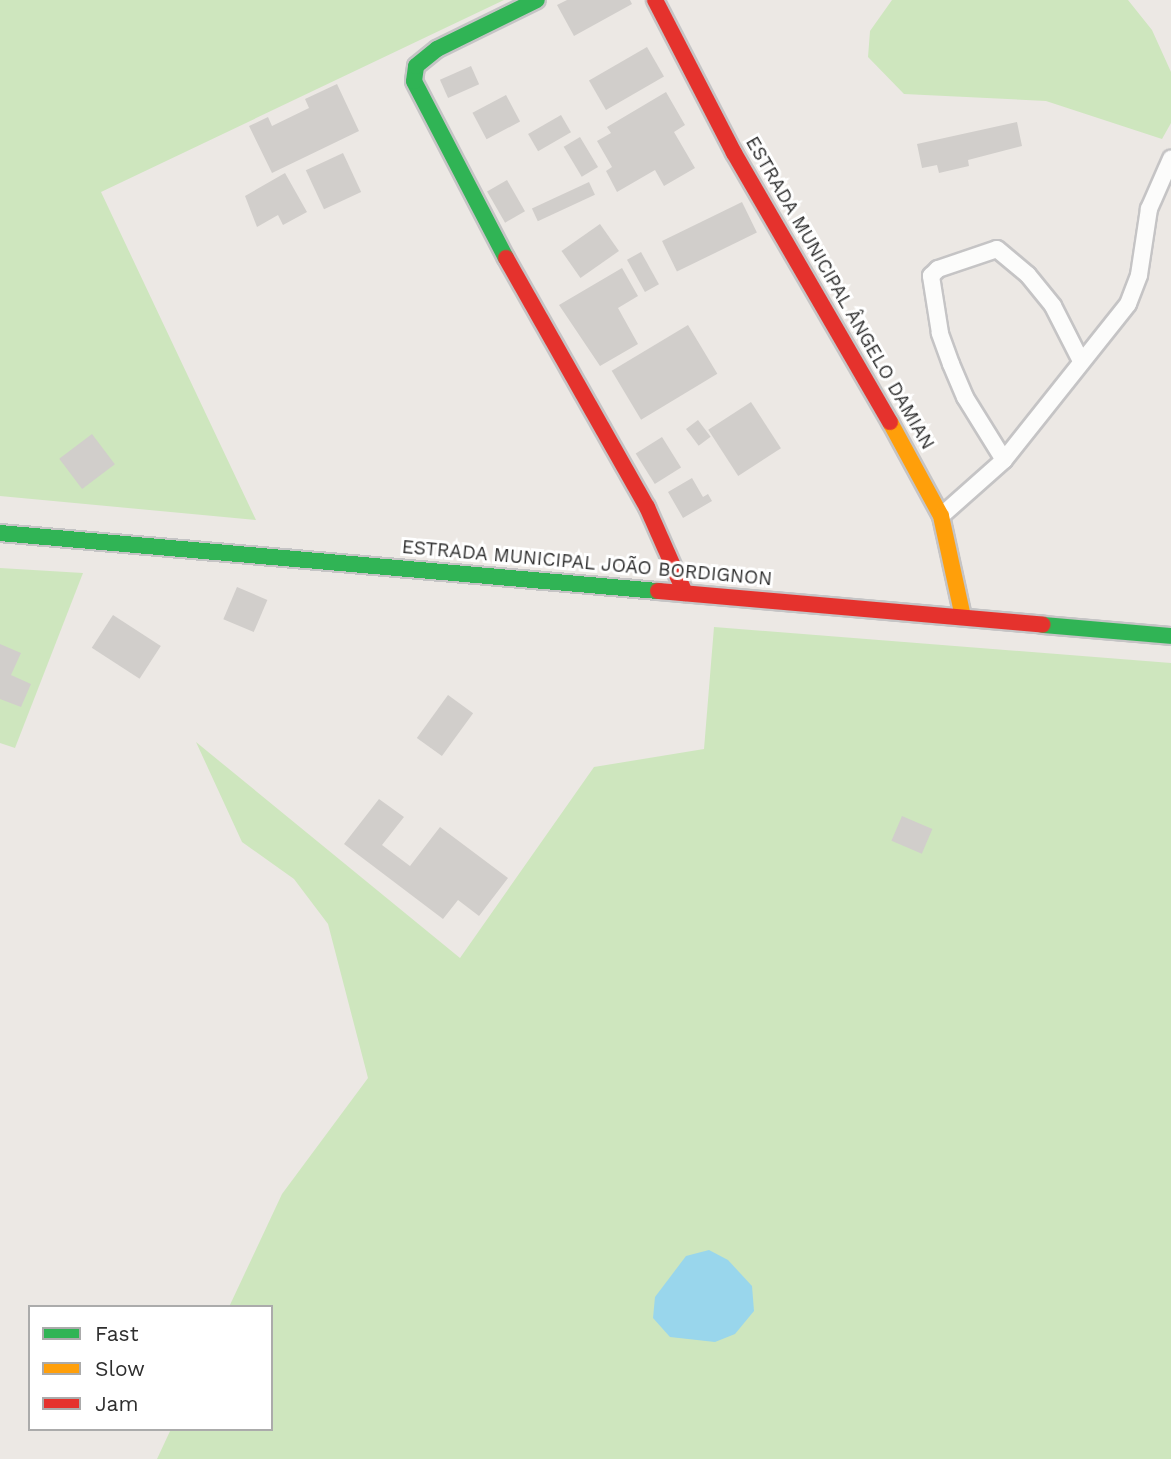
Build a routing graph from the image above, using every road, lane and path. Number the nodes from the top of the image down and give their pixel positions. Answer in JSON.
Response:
{"nodes":[{"id":1,"x":537,"y":0,"type":"edge"},
{"id":2,"x":655,"y":0,"type":"edge"},
{"id":3,"x":1171,"y":159,"type":"edge"},
{"id":4,"x":1080,"y":359,"type":"junction"},
{"id":5,"x":1003,"y":460,"type":"junction"},
{"id":6,"x":941,"y":516,"type":"junction"},
{"id":7,"x":0,"y":533,"type":"edge"},
{"id":8,"x":685,"y":593,"type":"junction"},
{"id":9,"x":963,"y":617,"type":"junction"},
{"id":10,"x":1171,"y":635,"type":"edge"}],
"edges":[{"from":1,"to":8,"type":"street"},
{"from":2,"to":6,"type":"street","name":"ESTRADA MUNICIPAL ÂNGELO DAMIAN"},
{"from":3,"to":4,"type":"lane"},
{"from":4,"to":5,"type":"lane"},
{"from":4,"to":5,"type":"lane"},
{"from":5,"to":6,"type":"lane"},
{"from":6,"to":9,"type":"street","name":"ESTRADA MUNICIPAL ÂNGELO DAMIAN"},
{"from":7,"to":8,"type":"street","name":"ESTRADA MUNICIPAL JOÃO BORDIGNON"},
{"from":8,"to":9,"type":"street","name":"ESTRADA MUNICIPAL JOÃO BORDIGNON"},
{"from":9,"to":10,"type":"street","name":"ESTRADA MUNICIPAL JOÃO BORDIGNON"}]}
